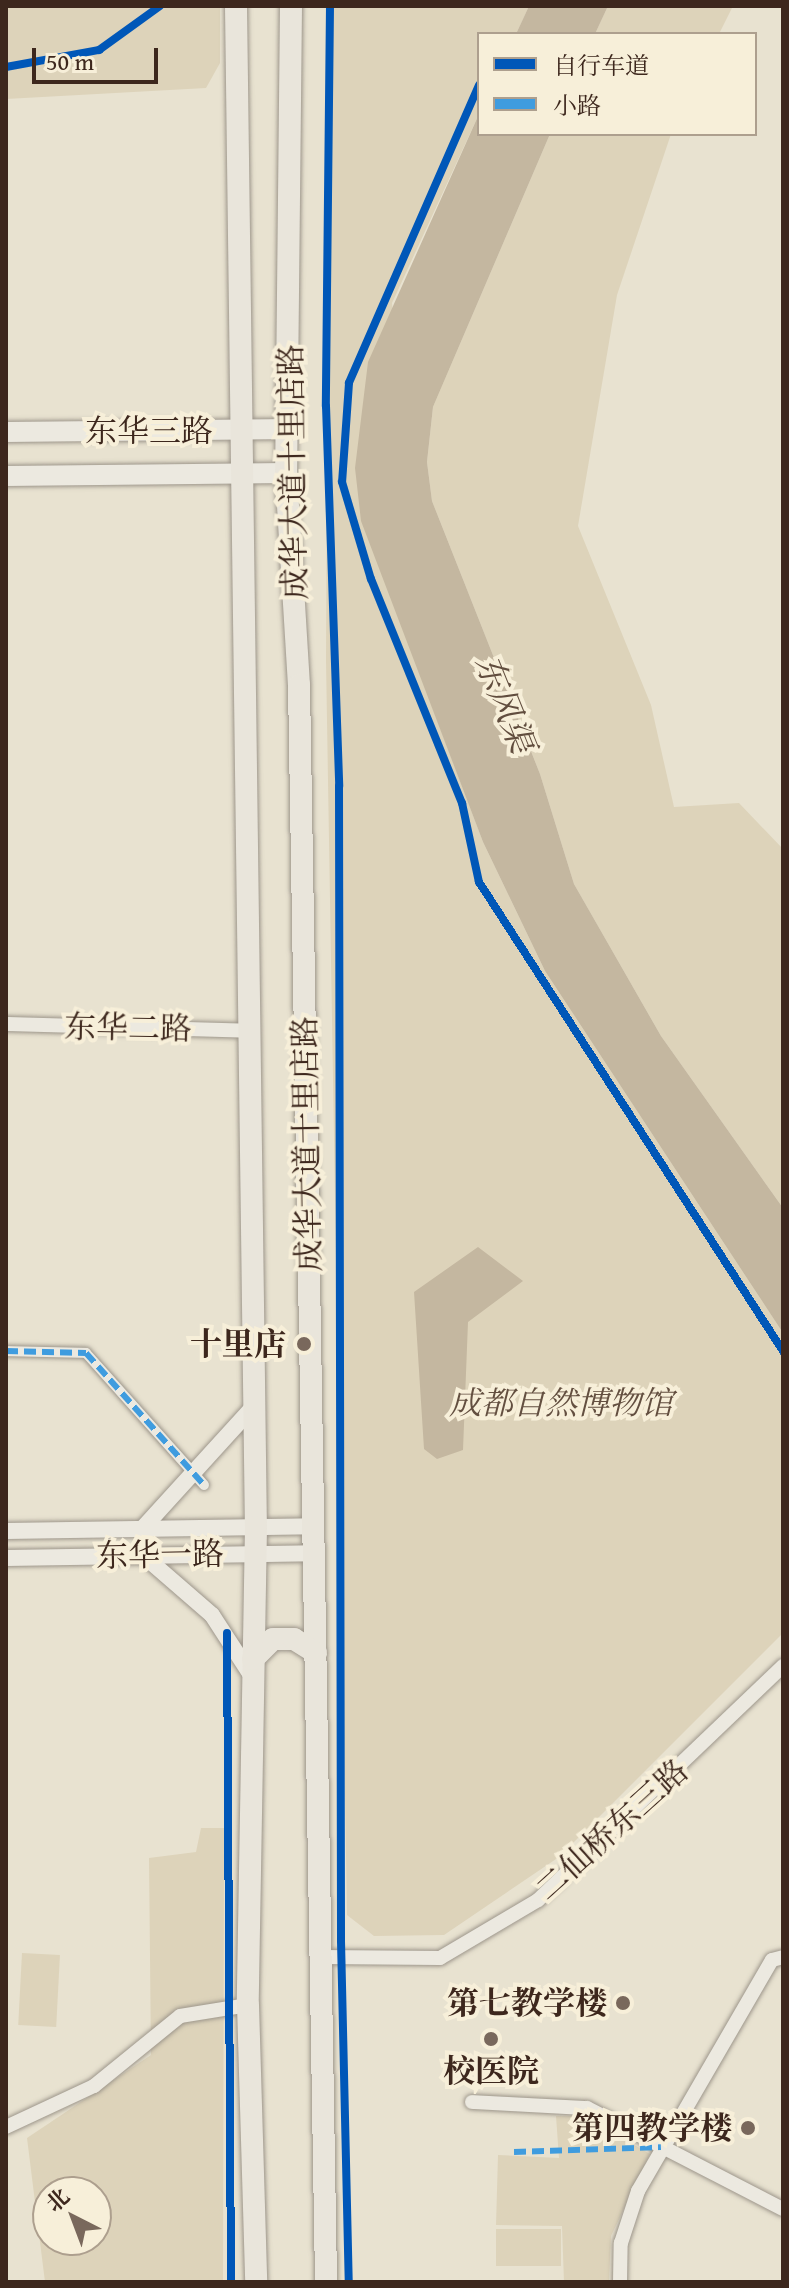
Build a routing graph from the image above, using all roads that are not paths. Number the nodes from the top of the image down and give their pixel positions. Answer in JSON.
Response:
{"nodes":[{"id":1,"x":236,"y":6,"type":"edge"},
{"id":2,"x":291,"y":6,"type":"edge"},
{"id":3,"x":292,"y":429,"type":"junction"},
{"id":4,"x":237,"y":431,"type":"junction"},
{"id":5,"x":6,"y":432,"type":"edge"},
{"id":6,"x":238,"y":473,"type":"junction"},
{"id":7,"x":286,"y":473,"type":"junction"},
{"id":8,"x":6,"y":476,"type":"edge"},
{"id":9,"x":6,"y":1024,"type":"edge"},
{"id":10,"x":251,"y":1031,"type":"junction"},
{"id":11,"x":6,"y":1351,"type":"edge"},
{"id":12,"x":255,"y":1405,"type":"junction"},
{"id":13,"x":200,"y":1480,"type":"junction"},
{"id":14,"x":314,"y":1526,"type":"junction"},
{"id":15,"x":256,"y":1527,"type":"junction"},
{"id":16,"x":143,"y":1528,"type":"junction"},
{"id":17,"x":6,"y":1531,"type":"edge"},
{"id":18,"x":314,"y":1553,"type":"junction"},
{"id":19,"x":256,"y":1554,"type":"junction"},
{"id":20,"x":144,"y":1556,"type":"junction"},
{"id":21,"x":6,"y":1558,"type":"edge"},
{"id":22,"x":316,"y":1653,"type":"junction"},
{"id":23,"x":783,"y":1666,"type":"edge"},
{"id":24,"x":253,"y":1668,"type":"junction"},
{"id":25,"x":322,"y":1957,"type":"junction"},
{"id":26,"x":783,"y":1957,"type":"edge"},
{"id":27,"x":248,"y":2005,"type":"junction"},
{"id":28,"x":472,"y":2102,"type":"dead end"},
{"id":29,"x":6,"y":2127,"type":"edge"},
{"id":30,"x":661,"y":2147,"type":"junction"},
{"id":31,"x":783,"y":2209,"type":"edge"},
{"id":32,"x":256,"y":2282,"type":"edge"},
{"id":33,"x":326,"y":2282,"type":"edge"},
{"id":34,"x":620,"y":2282,"type":"edge"}],
"edges":[{"from":1,"to":4,"type":"main road","name":"成华大道十里店路"},
{"from":2,"to":3,"type":"main road","name":"成华大道十里店路"},
{"from":3,"to":4,"type":"main road","name":"东华三路"},
{"from":3,"to":7,"type":"main road","name":"成华大道十里店路"},
{"from":4,"to":5,"type":"main road","name":"东华三路"},
{"from":4,"to":6,"type":"main road","name":"成华大道十里店路"},
{"from":6,"to":7,"type":"main road","name":"东华三路"},
{"from":6,"to":8,"type":"main road","name":"东华三路"},
{"from":6,"to":10,"type":"main road","name":"成华大道十里店路"},
{"from":7,"to":14,"type":"main road","name":"成华大道十里店路"},
{"from":9,"to":10,"type":"street","name":"东华二路"},
{"from":10,"to":12,"type":"main road","name":"成华大道十里店路"},
{"from":11,"to":13,"type":"street"},
{"from":12,"to":13,"type":"street"},
{"from":12,"to":15,"type":"main road","name":"成华大道十里店路"},
{"from":13,"to":16,"type":"street"},
{"from":14,"to":15,"type":"street","name":"东华一路"},
{"from":14,"to":18,"type":"main road","name":"成华大道十里店路"},
{"from":15,"to":16,"type":"street","name":"东华一路"},
{"from":15,"to":19,"type":"main road","name":"成华大道十里店路"},
{"from":16,"to":17,"type":"street","name":"东华一路"},
{"from":18,"to":19,"type":"street","name":"东华一路"},
{"from":18,"to":22,"type":"main road","name":"成华大道十里店路"},
{"from":19,"to":20,"type":"street","name":"东华一路"},
{"from":19,"to":24,"type":"main road","name":"成华大道十里店路"},
{"from":20,"to":21,"type":"street","name":"东华一路"},
{"from":20,"to":24,"type":"street"},
{"from":22,"to":24,"type":"main road"},
{"from":22,"to":25,"type":"main road","name":"成华大道十里店路"},
{"from":23,"to":25,"type":"street","name":"二仙桥东三路"},
{"from":24,"to":27,"type":"main road","name":"成华大道十里店路"},
{"from":25,"to":33,"type":"main road","name":"成华大道十里店路"},
{"from":26,"to":30,"type":"street"},
{"from":27,"to":29,"type":"street"},
{"from":27,"to":32,"type":"main road","name":"成华大道十里店路"},
{"from":28,"to":30,"type":"street"},
{"from":30,"to":31,"type":"street"},
{"from":30,"to":34,"type":"street"}]}
